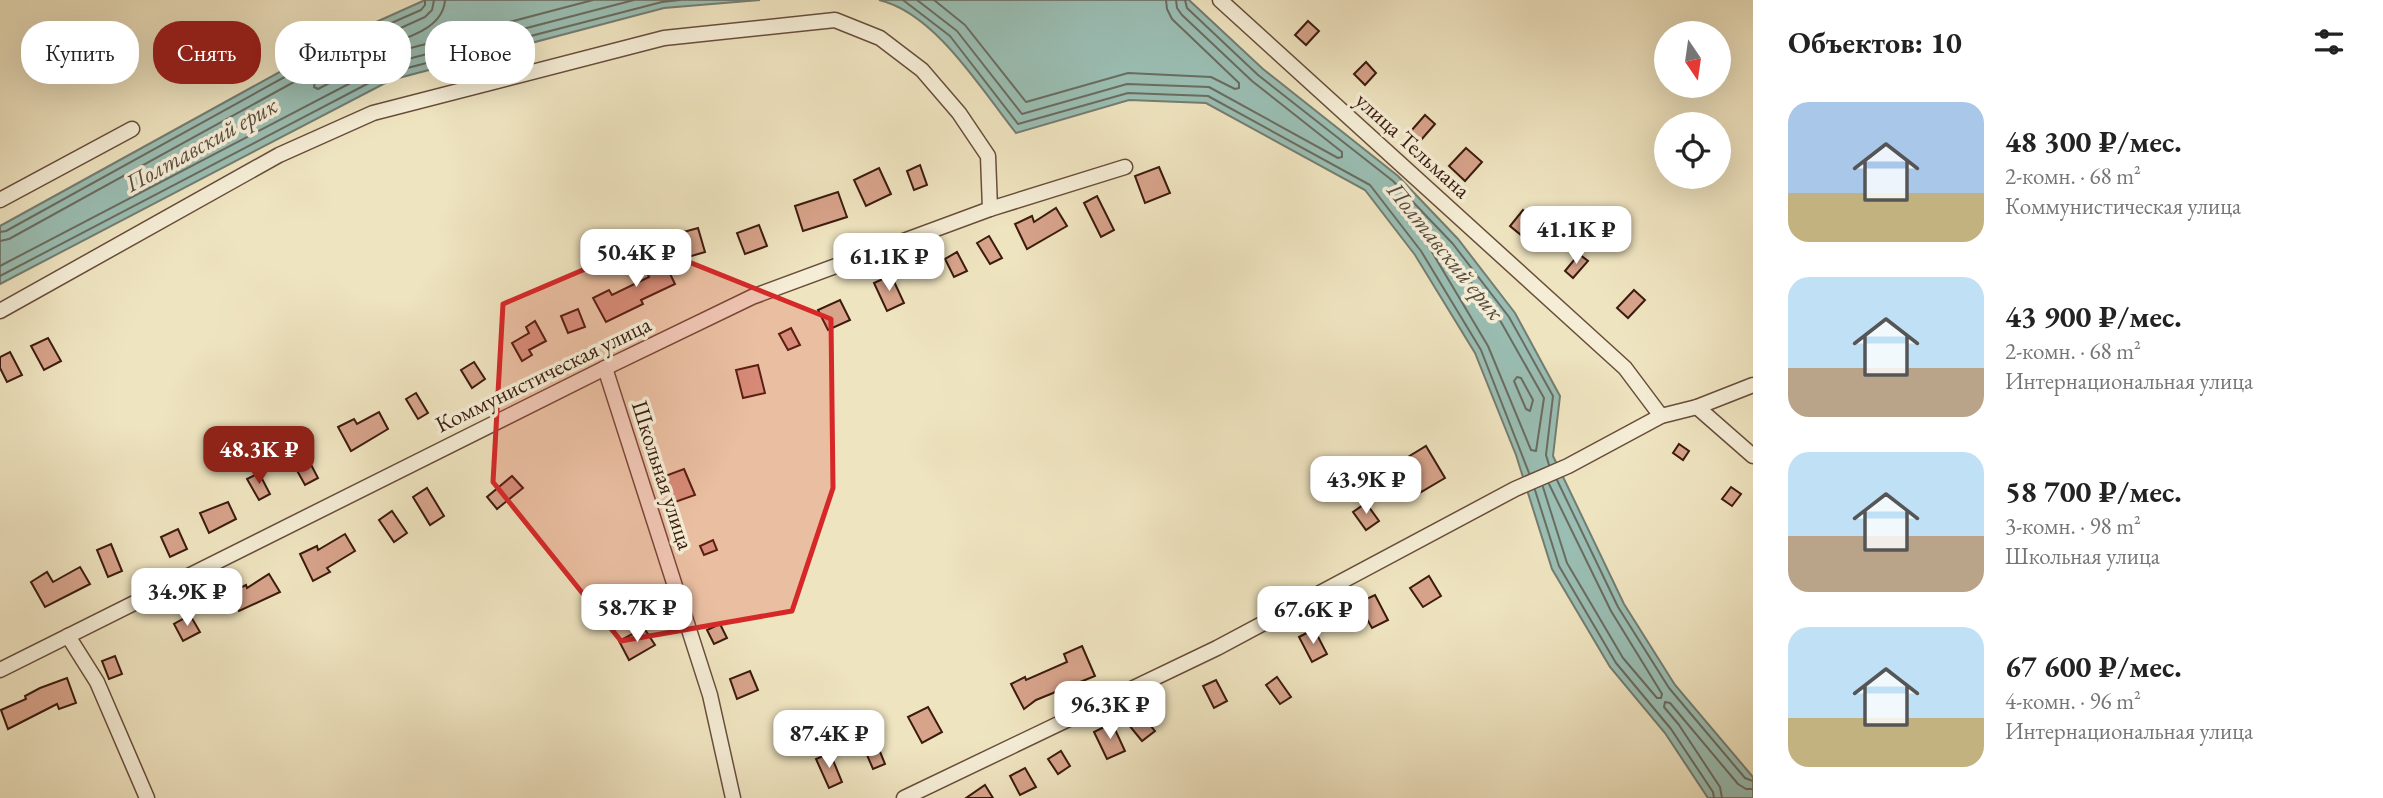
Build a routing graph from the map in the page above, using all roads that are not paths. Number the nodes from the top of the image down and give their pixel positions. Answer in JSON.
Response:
{"nodes":[{"id":1,"x":1220,"y":0,"type":"edge"},
{"id":2,"x":132,"y":129,"type":"dead end"},
{"id":3,"x":1125,"y":167,"type":"dead end"},
{"id":4,"x":0,"y":200,"type":"edge"},
{"id":5,"x":990,"y":209,"type":"junction"},
{"id":6,"x":0,"y":311,"type":"edge"},
{"id":7,"x":605,"y":368,"type":"junction"},
{"id":8,"x":1753,"y":385,"type":"edge"},
{"id":9,"x":1697,"y":407,"type":"junction"},
{"id":10,"x":1661,"y":416,"type":"junction"},
{"id":11,"x":1753,"y":456,"type":"edge"},
{"id":12,"x":68,"y":636,"type":"junction"},
{"id":13,"x":0,"y":670,"type":"edge"},
{"id":14,"x":147,"y":798,"type":"edge"},
{"id":15,"x":733,"y":798,"type":"edge"},
{"id":16,"x":904,"y":798,"type":"edge"}],
"edges":[{"from":1,"to":10,"type":"street","name":"улица Тельмана"},
{"from":2,"to":4,"type":"street"},
{"from":3,"to":5,"type":"street","name":"Коммунистическая улица"},
{"from":5,"to":6,"type":"street"},
{"from":5,"to":7,"type":"street","name":"Коммунистическая улица"},
{"from":7,"to":12,"type":"street","name":"Коммунистическая улица"},
{"from":7,"to":15,"type":"street","name":"Школьная улица"},
{"from":8,"to":9,"type":"street"},
{"from":9,"to":10,"type":"street"},
{"from":9,"to":11,"type":"street"},
{"from":10,"to":16,"type":"street"},
{"from":12,"to":13,"type":"street","name":"Коммунистическая улица"},
{"from":12,"to":14,"type":"street"}]}
